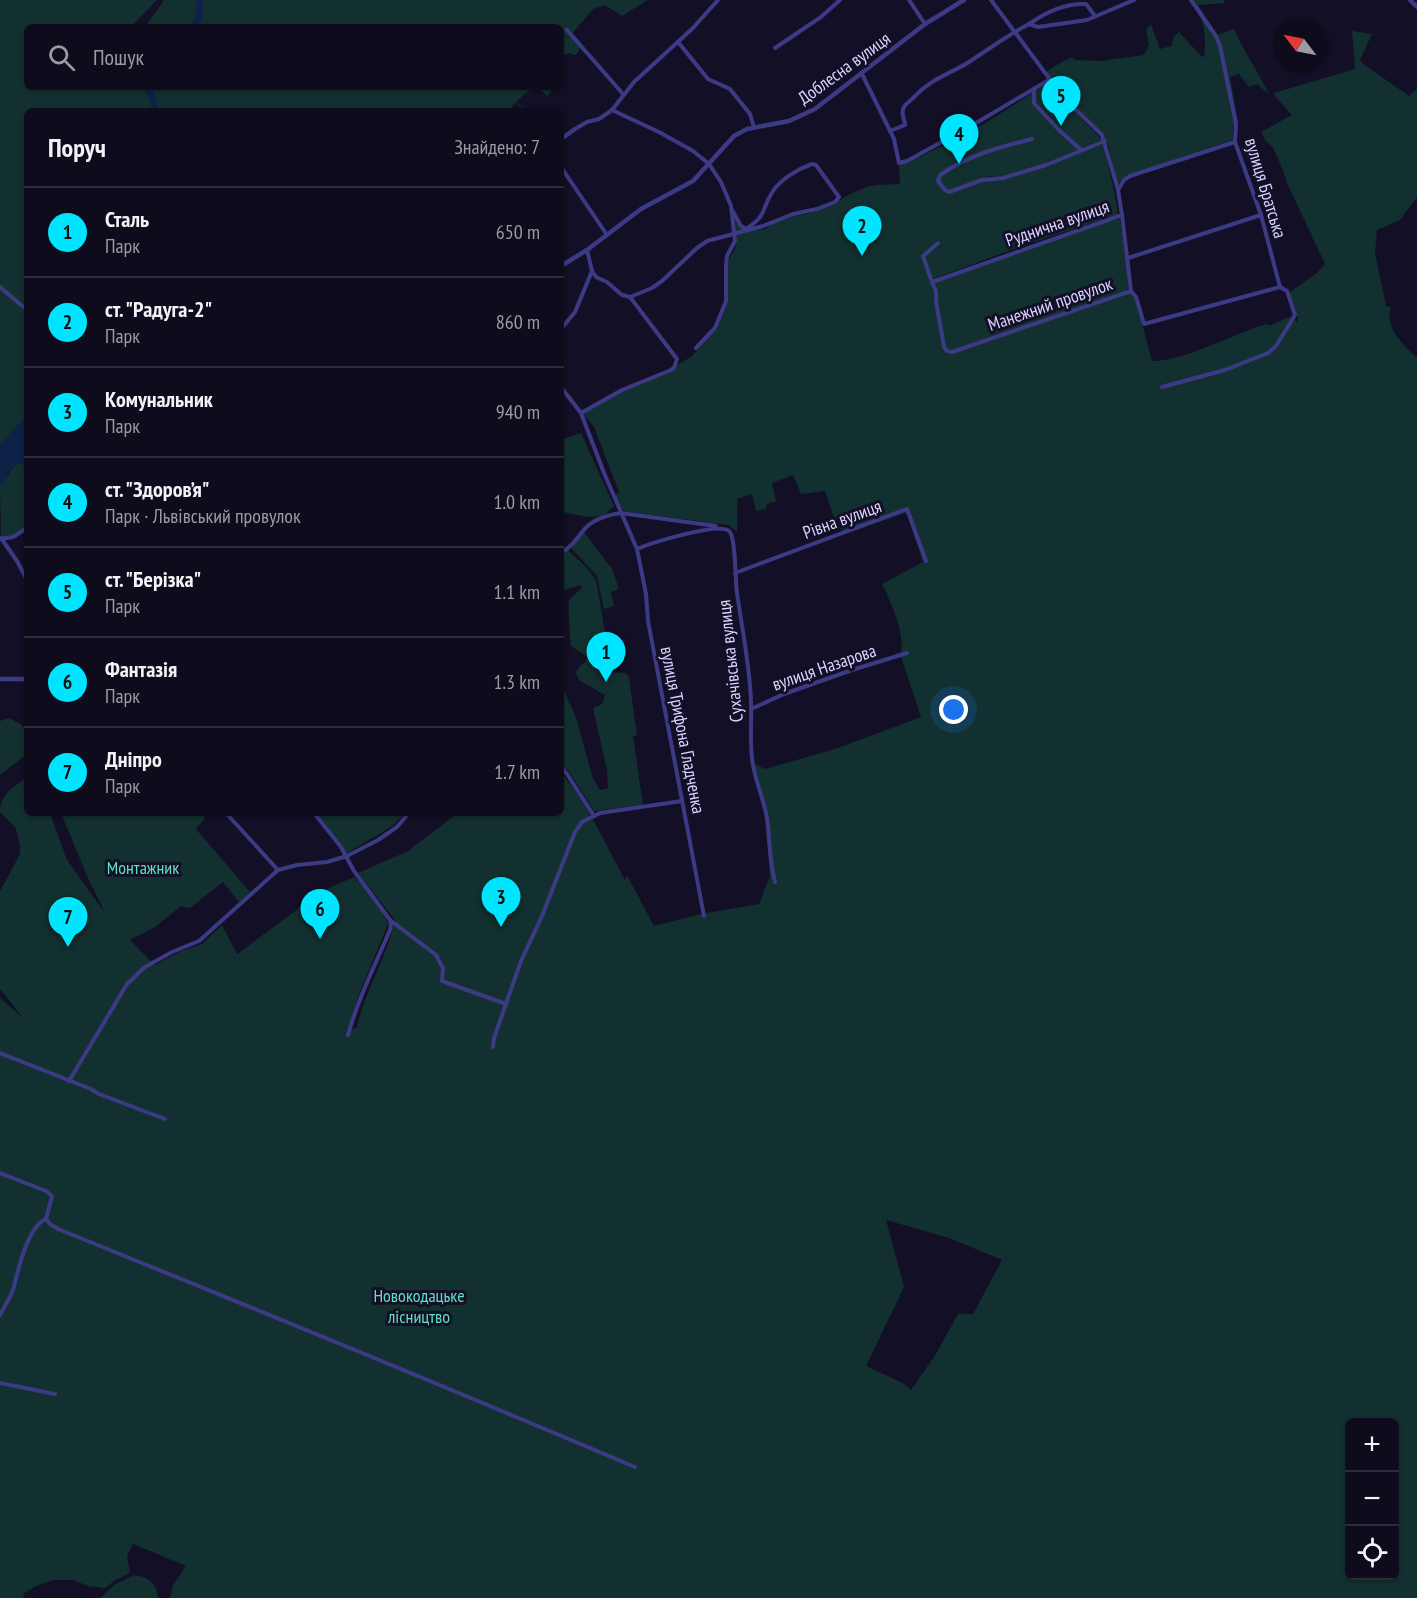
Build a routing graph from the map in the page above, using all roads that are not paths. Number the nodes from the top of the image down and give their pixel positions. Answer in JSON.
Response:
{"nodes":[{"id":1,"x":718,"y":0,"type":"edge"},
{"id":2,"x":840,"y":0,"type":"edge"},
{"id":3,"x":909,"y":0,"type":"edge"},
{"id":4,"x":964,"y":0,"type":"edge"},
{"id":5,"x":991,"y":0,"type":"edge"},
{"id":6,"x":1134,"y":0,"type":"edge"},
{"id":7,"x":1191,"y":0,"type":"edge"},
{"id":8,"x":1410,"y":0,"type":"edge"},
{"id":9,"x":1417,"y":7,"type":"edge"},
{"id":10,"x":1095,"y":16,"type":"junction"},
{"id":11,"x":925,"y":24,"type":"junction"},
{"id":12,"x":1029,"y":24,"type":"junction"},
{"id":13,"x":567,"y":30,"type":"dead end"},
{"id":14,"x":1014,"y":32,"type":"junction"},
{"id":15,"x":678,"y":42,"type":"junction"},
{"id":16,"x":775,"y":48,"type":"dead end"},
{"id":17,"x":862,"y":74,"type":"junction"},
{"id":18,"x":1049,"y":80,"type":"junction"},
{"id":19,"x":1034,"y":89,"type":"junction"},
{"id":20,"x":623,"y":94,"type":"junction"},
{"id":21,"x":612,"y":110,"type":"junction"},
{"id":22,"x":754,"y":128,"type":"junction"},
{"id":23,"x":890,"y":131,"type":"junction"},
{"id":24,"x":564,"y":137,"type":"edge"},
{"id":25,"x":1032,"y":139,"type":"dead end"},
{"id":26,"x":1105,"y":141,"type":"junction"},
{"id":27,"x":1235,"y":142,"type":"junction"},
{"id":28,"x":1081,"y":150,"type":"junction"},
{"id":29,"x":709,"y":164,"type":"junction"},
{"id":30,"x":564,"y":171,"type":"edge"},
{"id":31,"x":1118,"y":190,"type":"junction"},
{"id":32,"x":732,"y":210,"type":"junction"},
{"id":33,"x":1122,"y":215,"type":"junction"},
{"id":34,"x":1261,"y":215,"type":"junction"},
{"id":35,"x":746,"y":230,"type":"junction"},
{"id":36,"x":607,"y":235,"type":"junction"},
{"id":37,"x":734,"y":235,"type":"junction"},
{"id":38,"x":938,"y":243,"type":"dead end"},
{"id":39,"x":587,"y":250,"type":"junction"},
{"id":40,"x":1128,"y":258,"type":"junction"},
{"id":41,"x":564,"y":264,"type":"edge"},
{"id":42,"x":592,"y":271,"type":"junction"},
{"id":43,"x":932,"y":282,"type":"junction"},
{"id":44,"x":0,"y":287,"type":"edge"},
{"id":45,"x":1280,"y":287,"type":"junction"},
{"id":46,"x":1131,"y":291,"type":"junction"},
{"id":47,"x":630,"y":297,"type":"junction"},
{"id":48,"x":24,"y":307,"type":"edge"},
{"id":49,"x":564,"y":325,"type":"edge"},
{"id":50,"x":696,"y":348,"type":"dead end"},
{"id":51,"x":1162,"y":387,"type":"dead end"},
{"id":52,"x":564,"y":391,"type":"edge"},
{"id":53,"x":581,"y":412,"type":"junction"},
{"id":54,"x":621,"y":513,"type":"junction"},
{"id":55,"x":723,"y":527,"type":"junction"},
{"id":56,"x":24,"y":530,"type":"edge"},
{"id":57,"x":0,"y":538,"type":"edge"},
{"id":58,"x":637,"y":549,"type":"junction"},
{"id":59,"x":564,"y":551,"type":"edge"},
{"id":60,"x":926,"y":561,"type":"dead end"},
{"id":61,"x":735,"y":573,"type":"junction"},
{"id":62,"x":24,"y":574,"type":"edge"},
{"id":63,"x":907,"y":653,"type":"dead end"},
{"id":64,"x":0,"y":679,"type":"edge"},
{"id":65,"x":24,"y":679,"type":"edge"},
{"id":66,"x":751,"y":709,"type":"junction"},
{"id":67,"x":564,"y":770,"type":"edge"},
{"id":68,"x":682,"y":801,"type":"junction"},
{"id":69,"x":229,"y":816,"type":"edge"},
{"id":70,"x":316,"y":816,"type":"edge"},
{"id":71,"x":406,"y":816,"type":"edge"},
{"id":72,"x":594,"y":816,"type":"junction"},
{"id":73,"x":347,"y":856,"type":"junction"},
{"id":74,"x":278,"y":870,"type":"junction"},
{"id":75,"x":775,"y":882,"type":"dead end"},
{"id":76,"x":704,"y":916,"type":"dead end"},
{"id":77,"x":390,"y":920,"type":"junction"},
{"id":78,"x":506,"y":1004,"type":"junction"},
{"id":79,"x":348,"y":1035,"type":"dead end"},
{"id":80,"x":493,"y":1047,"type":"dead end"},
{"id":81,"x":0,"y":1053,"type":"edge"},
{"id":82,"x":69,"y":1081,"type":"junction"},
{"id":83,"x":165,"y":1119,"type":"dead end"},
{"id":84,"x":0,"y":1173,"type":"edge"},
{"id":85,"x":46,"y":1219,"type":"junction"},
{"id":86,"x":0,"y":1315,"type":"edge"},
{"id":87,"x":0,"y":1383,"type":"edge"},
{"id":88,"x":55,"y":1394,"type":"dead end"},
{"id":89,"x":635,"y":1467,"type":"dead end"}],
"edges":[{"from":1,"to":15,"type":"street"},
{"from":2,"to":16,"type":"street"},
{"from":3,"to":11,"type":"street"},
{"from":4,"to":11,"type":"street","name":"Доблесна вулиця"},
{"from":5,"to":14,"type":"street"},
{"from":6,"to":10,"type":"street"},
{"from":7,"to":27,"type":"street","name":"вулиця Братська"},
{"from":8,"to":9,"type":"street"},
{"from":10,"to":12,"type":"street"},
{"from":10,"to":12,"type":"street"},
{"from":11,"to":17,"type":"street","name":"Доблесна вулиця"},
{"from":12,"to":14,"type":"street"},
{"from":13,"to":20,"type":"street"},
{"from":14,"to":18,"type":"street"},
{"from":14,"to":23,"type":"street"},
{"from":15,"to":20,"type":"street"},
{"from":15,"to":22,"type":"street"},
{"from":17,"to":22,"type":"street","name":"Доблесна вулиця"},
{"from":17,"to":23,"type":"street"},
{"from":18,"to":19,"type":"street"},
{"from":18,"to":26,"type":"street"},
{"from":19,"to":23,"type":"street"},
{"from":19,"to":28,"type":"street"},
{"from":20,"to":21,"type":"street"},
{"from":21,"to":24,"type":"street"},
{"from":21,"to":29,"type":"street"},
{"from":22,"to":29,"type":"street","name":"Доблесна вулиця"},
{"from":25,"to":28,"type":"street"},
{"from":26,"to":28,"type":"street"},
{"from":26,"to":31,"type":"street"},
{"from":27,"to":31,"type":"street","name":"Руднична вулиця"},
{"from":27,"to":34,"type":"street","name":"вулиця Братська"},
{"from":29,"to":32,"type":"street"},
{"from":29,"to":36,"type":"street","name":"Доблесна вулиця"},
{"from":30,"to":36,"type":"street"},
{"from":31,"to":33,"type":"street","name":"Руднична вулиця"},
{"from":32,"to":35,"type":"street"},
{"from":32,"to":37,"type":"street"},
{"from":33,"to":40,"type":"street"},
{"from":33,"to":43,"type":"street","name":"Руднична вулиця"},
{"from":34,"to":40,"type":"street"},
{"from":34,"to":45,"type":"street","name":"вулиця Братська"},
{"from":35,"to":35,"type":"street"},
{"from":35,"to":37,"type":"street"},
{"from":36,"to":39,"type":"street","name":"Доблесна вулиця"},
{"from":37,"to":47,"type":"street"},
{"from":37,"to":50,"type":"street"},
{"from":38,"to":43,"type":"street"},
{"from":39,"to":41,"type":"street","name":"Доблесна вулиця"},
{"from":39,"to":42,"type":"street"},
{"from":40,"to":46,"type":"street"},
{"from":42,"to":47,"type":"street"},
{"from":42,"to":49,"type":"street"},
{"from":43,"to":46,"type":"street","name":"Манежний провулок"},
{"from":44,"to":48,"type":"street"},
{"from":45,"to":46,"type":"street","name":"Манежний провулок"},
{"from":45,"to":51,"type":"street","name":"вулиця Братська"},
{"from":47,"to":53,"type":"street"},
{"from":52,"to":53,"type":"street","name":"вулиця Трифона Гладченка"},
{"from":53,"to":54,"type":"street","name":"вулиця Трифона Гладченка"},
{"from":54,"to":55,"type":"street"},
{"from":54,"to":58,"type":"street","name":"вулиця Трифона Гладченка"},
{"from":54,"to":59,"type":"street"},
{"from":55,"to":58,"type":"street"},
{"from":55,"to":61,"type":"street"},
{"from":56,"to":57,"type":"street"},
{"from":57,"to":62,"type":"street"},
{"from":58,"to":68,"type":"street","name":"вулиця Трифона Гладченка"},
{"from":60,"to":61,"type":"street","name":"Рівна вулиця"},
{"from":61,"to":66,"type":"street","name":"Сухачівська вулиця"},
{"from":63,"to":66,"type":"street","name":"вулиця Назарова"},
{"from":64,"to":65,"type":"street"},
{"from":66,"to":75,"type":"street","name":"Сухачівська вулиця"},
{"from":67,"to":72,"type":"street"},
{"from":68,"to":72,"type":"street"},
{"from":68,"to":76,"type":"street","name":"вулиця Трифона Гладченка"},
{"from":69,"to":74,"type":"street"},
{"from":70,"to":73,"type":"street"},
{"from":71,"to":73,"type":"street"},
{"from":72,"to":78,"type":"street"},
{"from":73,"to":74,"type":"street"},
{"from":73,"to":77,"type":"street"},
{"from":74,"to":82,"type":"street"},
{"from":77,"to":78,"type":"street"},
{"from":77,"to":79,"type":"street"},
{"from":78,"to":80,"type":"street"},
{"from":81,"to":82,"type":"street"},
{"from":82,"to":83,"type":"street"},
{"from":84,"to":85,"type":"street"},
{"from":85,"to":86,"type":"street"},
{"from":85,"to":89,"type":"street"},
{"from":87,"to":88,"type":"street"}]}
